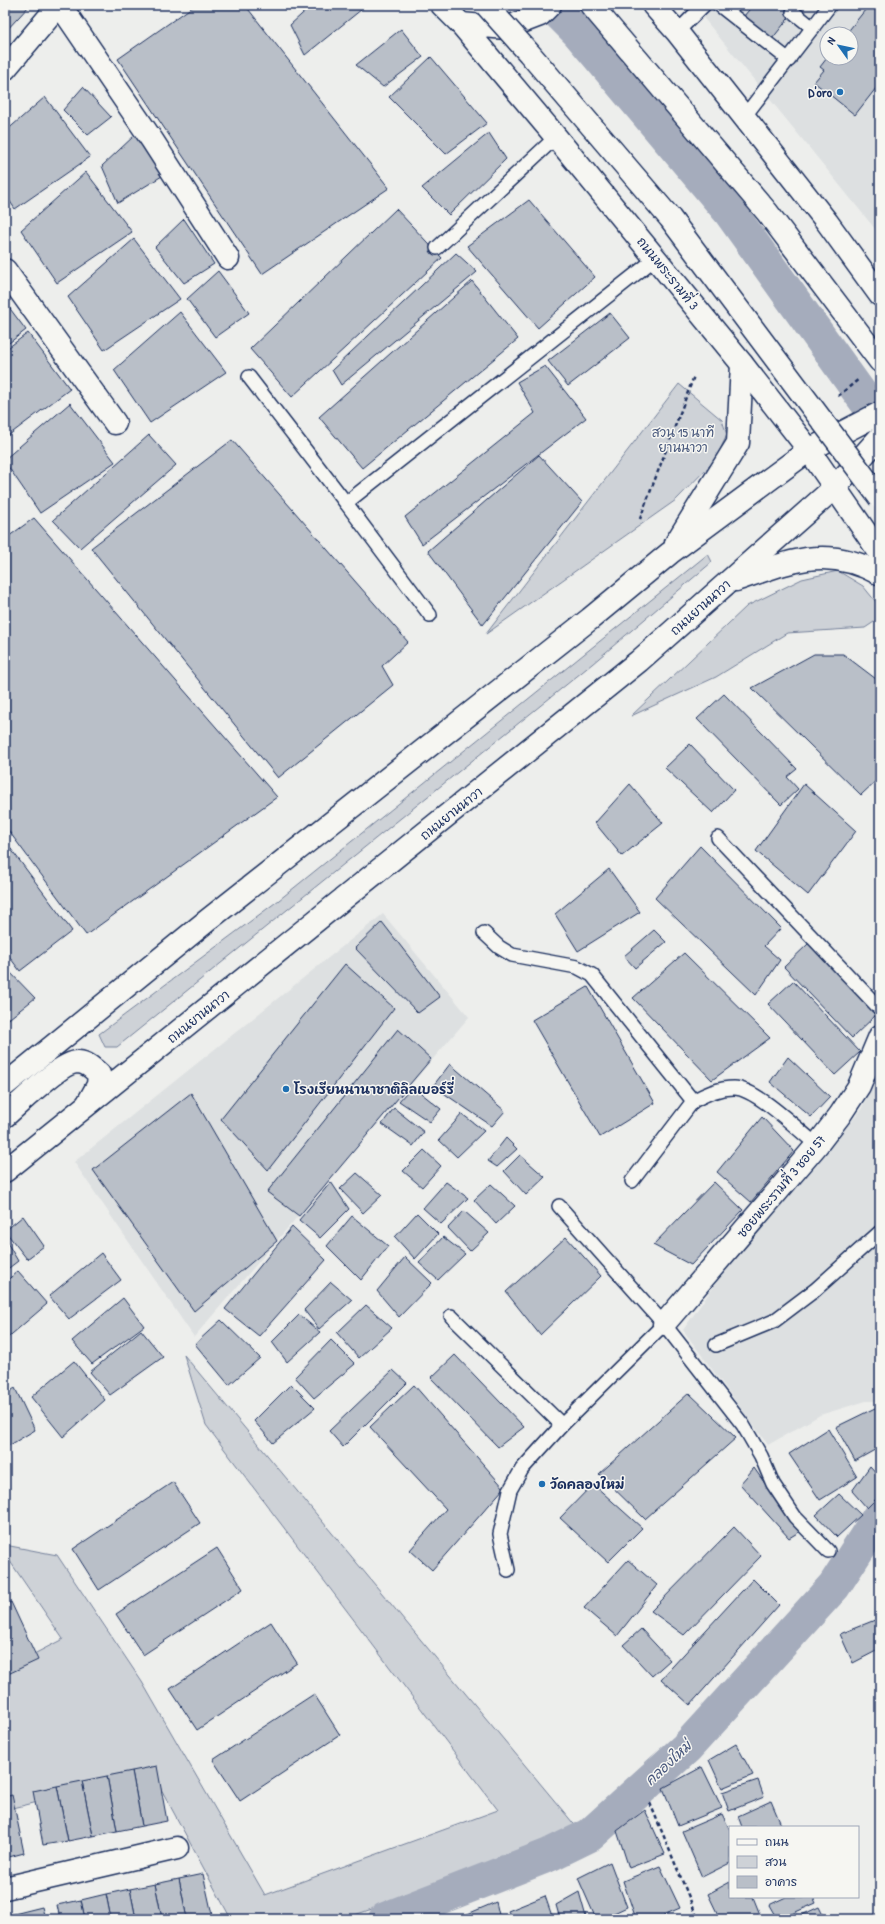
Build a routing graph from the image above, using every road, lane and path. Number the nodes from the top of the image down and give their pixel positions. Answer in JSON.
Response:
{"nodes":[{"id":1,"x":59,"y":5,"type":"edge"},
{"id":2,"x":442,"y":5,"type":"edge"},
{"id":3,"x":486,"y":5,"type":"edge"},
{"id":4,"x":591,"y":5,"type":"edge"},
{"id":5,"x":653,"y":5,"type":"edge"},
{"id":6,"x":704,"y":5,"type":"edge"},
{"id":7,"x":719,"y":5,"type":"edge"},
{"id":8,"x":830,"y":5,"type":"edge"},
{"id":9,"x":545,"y":10,"type":"edge"},
{"id":10,"x":794,"y":12,"type":"dead end"},
{"id":11,"x":461,"y":24,"type":"junction"},
{"id":12,"x":813,"y":28,"type":"junction"},
{"id":13,"x":677,"y":32,"type":"junction"},
{"id":14,"x":789,"y":60,"type":"junction"},
{"id":15,"x":5,"y":69,"type":"edge"},
{"id":16,"x":744,"y":117,"type":"junction"},
{"id":17,"x":556,"y":138,"type":"junction"},
{"id":18,"x":437,"y":248,"type":"dead end"},
{"id":19,"x":228,"y":258,"type":"dead end"},
{"id":20,"x":656,"y":258,"type":"junction"},
{"id":21,"x":5,"y":270,"type":"edge"},
{"id":22,"x":880,"y":295,"type":"edge"},
{"id":23,"x":880,"y":361,"type":"edge"},
{"id":24,"x":742,"y":364,"type":"junction"},
{"id":25,"x":694,"y":376,"type":"dead end"},
{"id":26,"x":249,"y":377,"type":"dead end"},
{"id":27,"x":861,"y":378,"type":"dead end"},
{"id":28,"x":837,"y":397,"type":"dead end"},
{"id":29,"x":880,"y":413,"type":"edge"},
{"id":30,"x":115,"y":423,"type":"dead end"},
{"id":31,"x":880,"y":437,"type":"edge"},
{"id":32,"x":809,"y":450,"type":"junction"},
{"id":33,"x":834,"y":488,"type":"junction"},
{"id":34,"x":880,"y":498,"type":"edge"},
{"id":35,"x":346,"y":503,"type":"junction"},
{"id":36,"x":640,"y":519,"type":"dead end"},
{"id":37,"x":670,"y":553,"type":"junction"},
{"id":38,"x":880,"y":553,"type":"edge"},
{"id":39,"x":880,"y":574,"type":"edge"},
{"id":40,"x":727,"y":583,"type":"junction"},
{"id":41,"x":430,"y":615,"type":"dead end"},
{"id":42,"x":718,"y":838,"type":"dead end"},
{"id":43,"x":484,"y":933,"type":"dead end"},
{"id":44,"x":880,"y":1009,"type":"edge"},
{"id":45,"x":880,"y":1036,"type":"edge"},
{"id":46,"x":5,"y":1085,"type":"edge"},
{"id":47,"x":693,"y":1101,"type":"junction"},
{"id":48,"x":87,"y":1105,"type":"junction"},
{"id":49,"x":5,"y":1116,"type":"edge"},
{"id":50,"x":817,"y":1145,"type":"junction"},
{"id":51,"x":5,"y":1171,"type":"edge"},
{"id":52,"x":632,"y":1181,"type":"dead end"},
{"id":53,"x":559,"y":1206,"type":"dead end"},
{"id":54,"x":880,"y":1232,"type":"edge"},
{"id":55,"x":451,"y":1316,"type":"dead end"},
{"id":56,"x":664,"y":1324,"type":"junction"},
{"id":57,"x":716,"y":1345,"type":"dead end"},
{"id":58,"x":562,"y":1425,"type":"junction"},
{"id":59,"x":828,"y":1551,"type":"dead end"},
{"id":60,"x":508,"y":1570,"type":"dead end"},
{"id":61,"x":650,"y":1803,"type":"dead end"},
{"id":62,"x":177,"y":1848,"type":"dead end"},
{"id":63,"x":5,"y":1888,"type":"edge"},
{"id":64,"x":698,"y":1919,"type":"edge"}],
"edges":[{"from":1,"to":15,"type":"main road"},
{"from":1,"to":19,"type":"main road"},
{"from":2,"to":11,"type":"main road","name":"ถนนพระรามที่ 3"},
{"from":3,"to":34,"type":"main road","bridge":true},
{"from":4,"to":23,"type":"main road"},
{"from":5,"to":13,"type":"main road"},
{"from":6,"to":13,"type":"lane"},
{"from":7,"to":14,"type":"lane"},
{"from":8,"to":12,"type":"lane"},
{"from":9,"to":11,"type":"main road"},
{"from":10,"to":12,"type":"lane"},
{"from":11,"to":17,"type":"main road","name":"ถนนพระรามที่ 3"},
{"from":12,"to":14,"type":"lane"},
{"from":13,"to":16,"type":"main road"},
{"from":14,"to":16,"type":"lane"},
{"from":16,"to":22,"type":"main road"},
{"from":17,"to":18,"type":"lane"},
{"from":17,"to":20,"type":"main road","name":"ถนนพระรามที่ 3"},
{"from":20,"to":24,"type":"main road","name":"ถนนพระรามที่ 3"},
{"from":20,"to":35,"type":"lane"},
{"from":21,"to":30,"type":"main road"},
{"from":24,"to":32,"type":"main road","name":"ถนนพระรามที่ 3"},
{"from":24,"to":37,"type":"main road"},
{"from":25,"to":36,"type":"path"},
{"from":26,"to":35,"type":"lane"},
{"from":27,"to":28,"type":"path"},
{"from":29,"to":32,"type":"main road"},
{"from":31,"to":33,"type":"main road","name":"ถนนยานนาวา"},
{"from":32,"to":33,"type":"main road","name":"ถนนพระรามที่ 3"},
{"from":32,"to":37,"type":"main road"},
{"from":33,"to":38,"type":"main road","name":"ถนนพระรามที่ 3"},
{"from":33,"to":40,"type":"main road","name":"ถนนยานนาวา"},
{"from":35,"to":41,"type":"lane"},
{"from":37,"to":46,"type":"main road"},
{"from":39,"to":40,"type":"main road"},
{"from":40,"to":48,"type":"main road","name":"ถนนยานนาวา"},
{"from":42,"to":44,"type":"lane"},
{"from":43,"to":47,"type":"lane"},
{"from":45,"to":50,"type":"main road","name":"ซอยพระรามที่ 3 ซอย 57"},
{"from":47,"to":50,"type":"lane"},
{"from":47,"to":52,"type":"lane"},
{"from":48,"to":49,"type":"main road"},
{"from":48,"to":51,"type":"main road","name":"ถนนยานนาวา"},
{"from":50,"to":56,"type":"main road","name":"ซอยพระรามที่ 3 ซอย 57"},
{"from":53,"to":56,"type":"lane"},
{"from":54,"to":57,"type":"lane"},
{"from":55,"to":58,"type":"lane"},
{"from":56,"to":58,"type":"lane"},
{"from":56,"to":59,"type":"lane"},
{"from":58,"to":60,"type":"lane"},
{"from":61,"to":64,"type":"path"},
{"from":62,"to":63,"type":"main road"}]}
